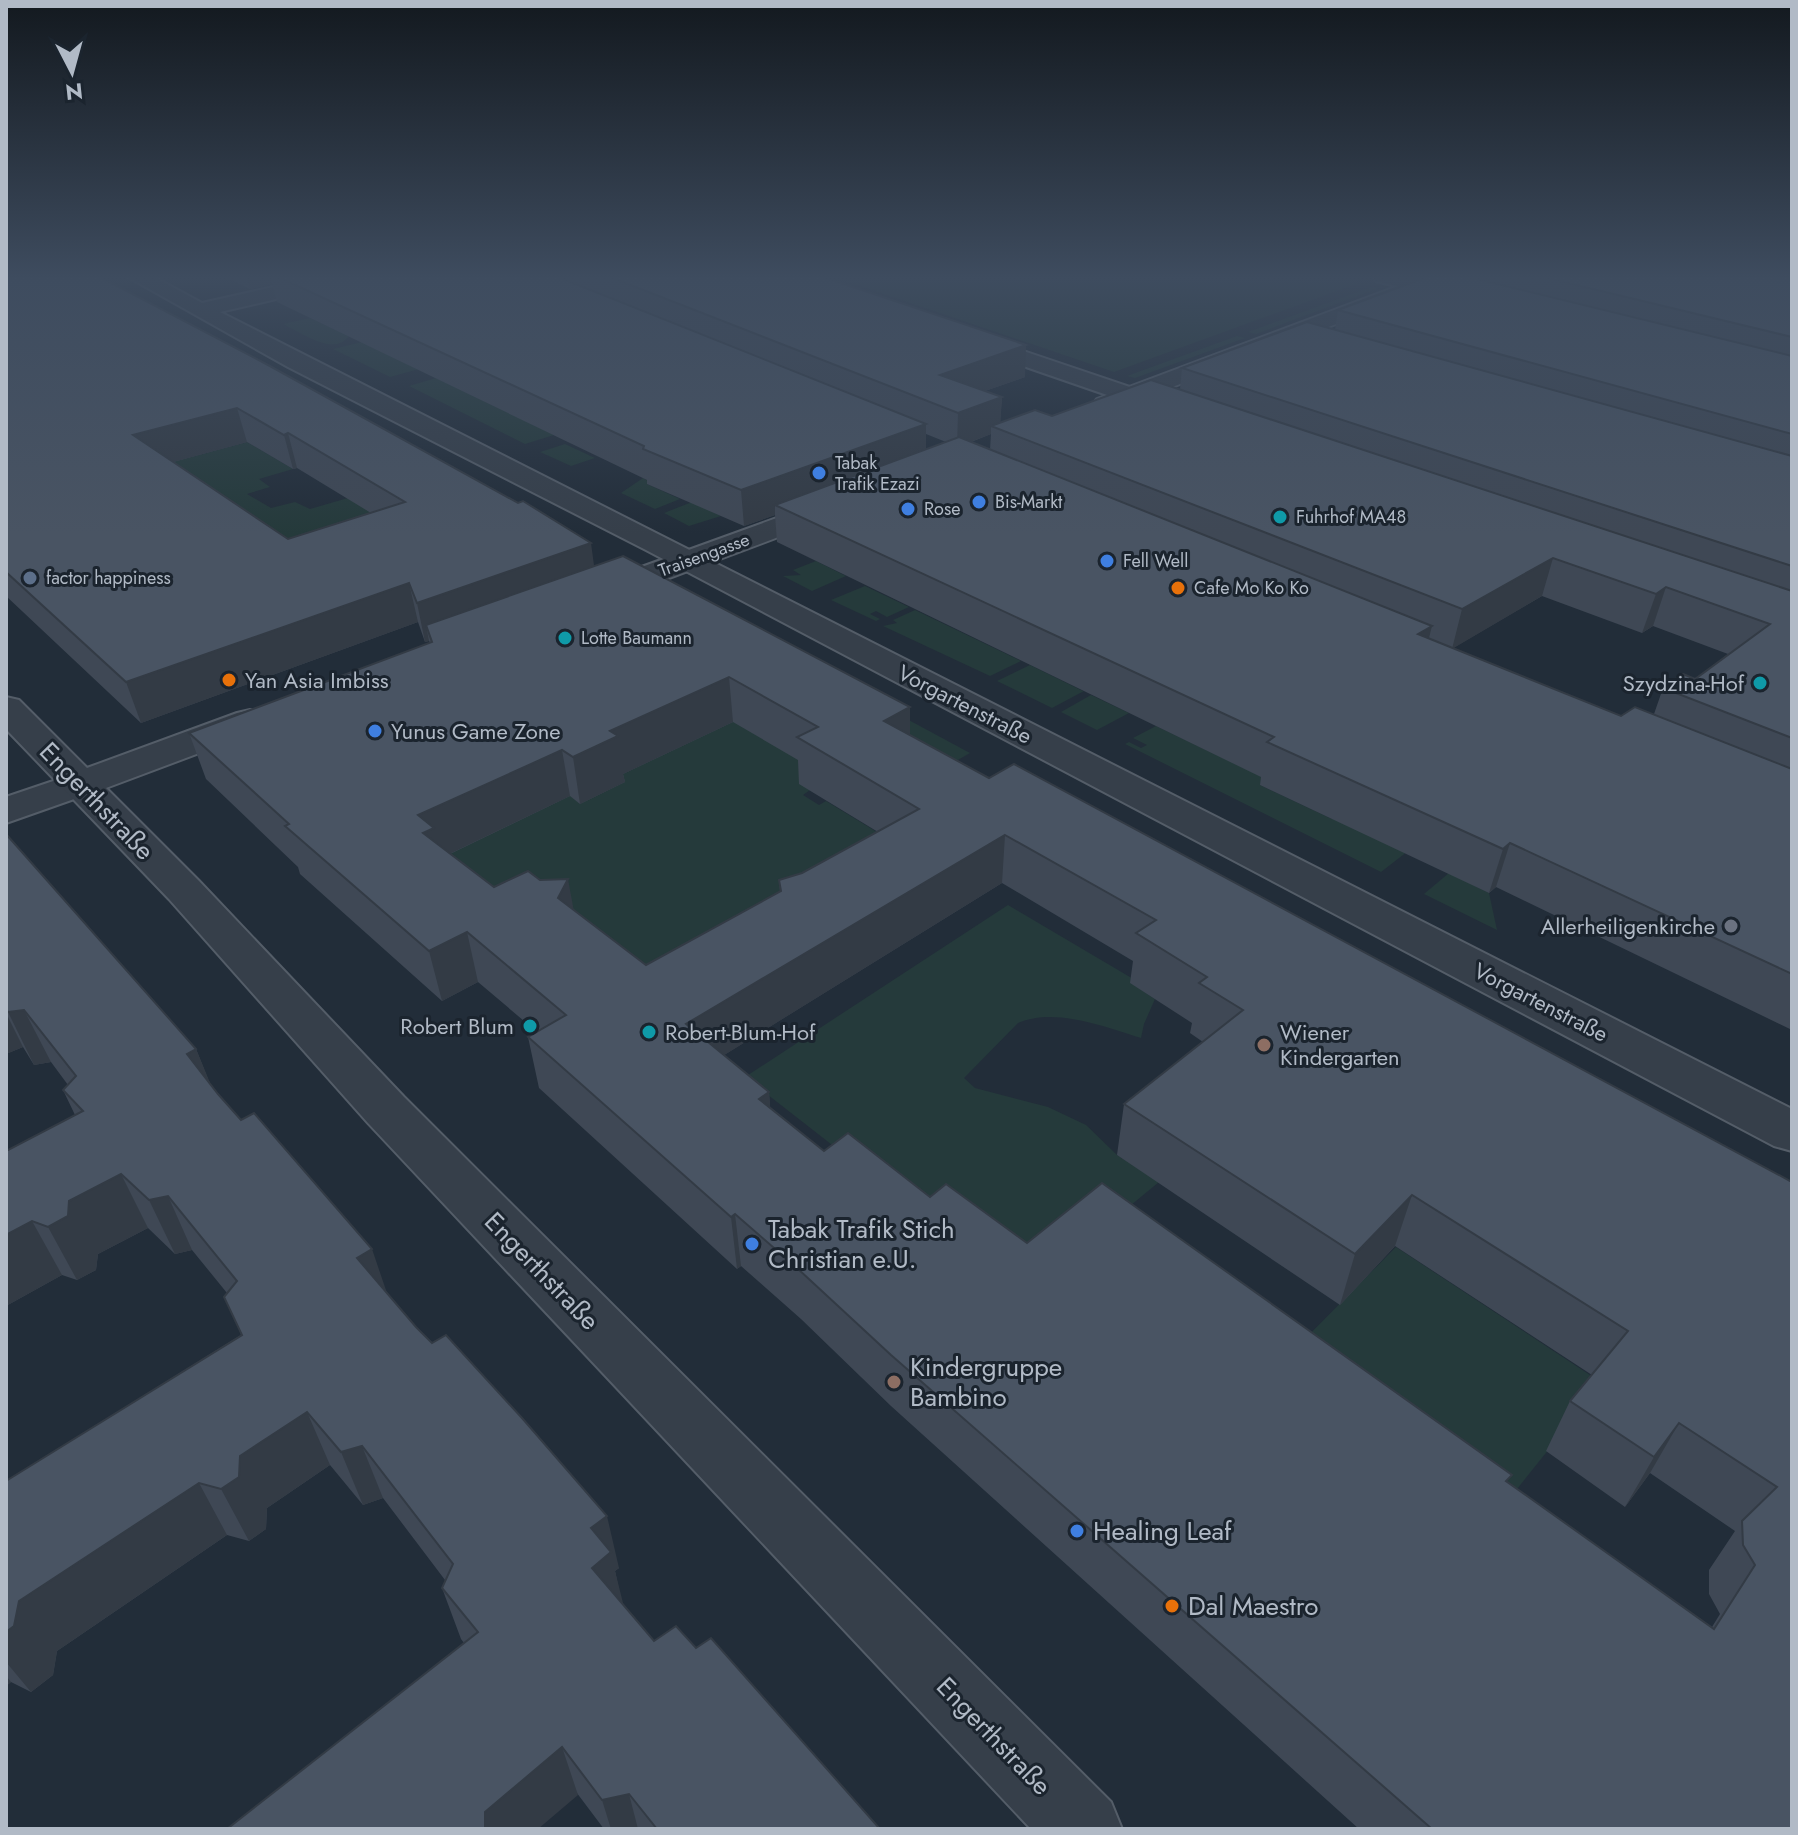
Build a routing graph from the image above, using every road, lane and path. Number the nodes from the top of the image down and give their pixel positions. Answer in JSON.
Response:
{"nodes":[{"id":1,"x":297,"y":363,"type":"edge"},
{"id":2,"x":1036,"y":363,"type":"edge"},
{"id":3,"x":1216,"y":363,"type":"edge"},
{"id":4,"x":1131,"y":395,"type":"junction"},
{"id":5,"x":1084,"y":413,"type":"edge"},
{"id":6,"x":1206,"y":421,"type":"edge"},
{"id":7,"x":854,"y":499,"type":"edge"},
{"id":8,"x":689,"y":561,"type":"junction"},
{"id":9,"x":566,"y":606,"type":"edge"},
{"id":10,"x":6,"y":708,"type":"edge"},
{"id":11,"x":279,"y":711,"type":"edge"},
{"id":12,"x":80,"y":784,"type":"junction"},
{"id":13,"x":6,"y":811,"type":"edge"},
{"id":14,"x":1792,"y":1132,"type":"edge"},
{"id":15,"x":1084,"y":1829,"type":"edge"}],
"edges":[{"from":1,"to":8,"type":"street","name":"Vorgartenstraße"},
{"from":2,"to":4,"type":"street"},
{"from":3,"to":4,"type":"street"},
{"from":4,"to":5,"type":"street"},
{"from":4,"to":6,"type":"street"},
{"from":7,"to":8,"type":"street","name":"Traisengasse"},
{"from":8,"to":9,"type":"street","name":"Traisengasse"},
{"from":8,"to":14,"type":"street","name":"Vorgartenstraße"},
{"from":10,"to":12,"type":"street","name":"Engerthstraße"},
{"from":11,"to":12,"type":"street"},
{"from":12,"to":13,"type":"street"},
{"from":12,"to":15,"type":"street","name":"Engerthstraße"}]}
